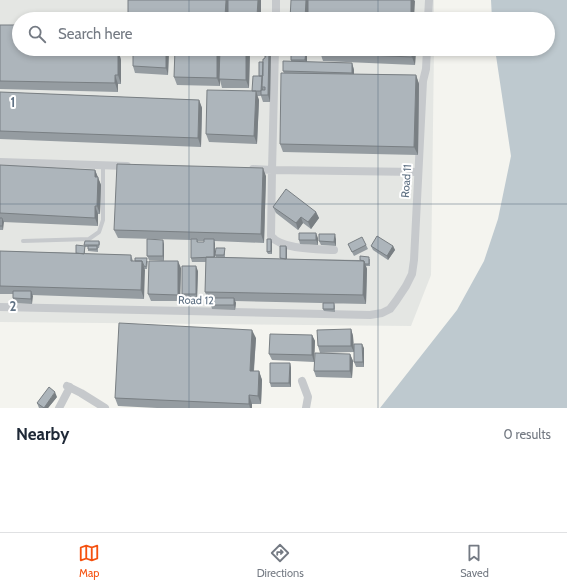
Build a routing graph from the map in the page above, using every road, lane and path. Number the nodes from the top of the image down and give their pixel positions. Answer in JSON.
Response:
{"nodes":[{"id":1,"x":276,"y":0,"type":"edge"},
{"id":2,"x":429,"y":0,"type":"edge"},
{"id":3,"x":276,"y":12,"type":"edge"},
{"id":4,"x":428,"y":12,"type":"edge"},
{"id":5,"x":275,"y":56,"type":"edge"},
{"id":6,"x":427,"y":56,"type":"edge"},
{"id":7,"x":0,"y":162,"type":"edge"},
{"id":8,"x":103,"y":165,"type":"junction"},
{"id":9,"x":134,"y":166,"type":"edge"},
{"id":10,"x":242,"y":169,"type":"edge"},
{"id":11,"x":272,"y":170,"type":"junction"},
{"id":12,"x":418,"y":172,"type":"junction"},
{"id":13,"x":23,"y":242,"type":"dead end"},
{"id":14,"x":334,"y":250,"type":"dead end"},
{"id":15,"x":0,"y":307,"type":"edge"},
{"id":16,"x":390,"y":309,"type":"joint"},
{"id":17,"x":302,"y":381,"type":"dead end"},
{"id":18,"x":59,"y":408,"type":"edge"},
{"id":19,"x":105,"y":408,"type":"edge"},
{"id":20,"x":306,"y":408,"type":"edge"}],
"edges":[{"from":1,"to":3,"type":"street"},
{"from":2,"to":4,"type":"street"},
{"from":5,"to":11,"type":"street"},
{"from":6,"to":12,"type":"street","name":"Road 11"},
{"from":7,"to":8,"type":"street"},
{"from":8,"to":9,"type":"street"},
{"from":8,"to":13,"type":"lane"},
{"from":10,"to":11,"type":"street"},
{"from":11,"to":12,"type":"street"},
{"from":11,"to":14,"type":"street"},
{"from":12,"to":16,"type":"street","name":"Road 11"},
{"from":15,"to":16,"type":"street","name":"Road 12"},
{"from":17,"to":20,"type":"street"},
{"from":18,"to":19,"type":"street"}]}
